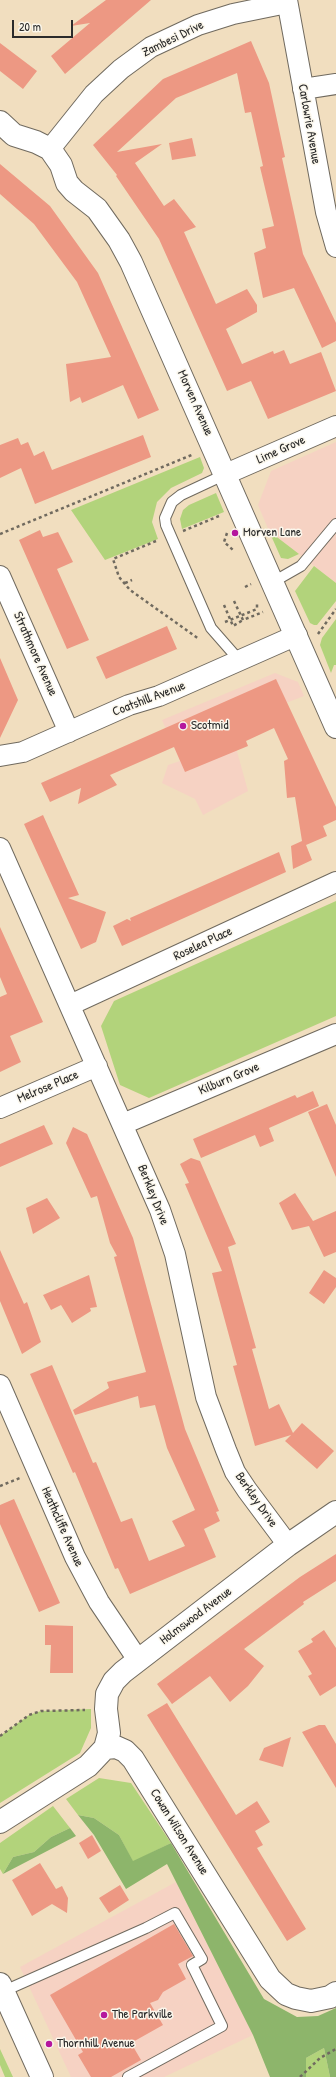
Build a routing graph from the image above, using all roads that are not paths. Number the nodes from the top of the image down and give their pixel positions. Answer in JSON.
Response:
{"nodes":[{"id":1,"x":287,"y":1,"type":"edge"},
{"id":2,"x":336,"y":84,"type":"edge"},
{"id":3,"x":303,"y":89,"type":"junction"},
{"id":4,"x":0,"y":122,"type":"edge"},
{"id":5,"x":50,"y":149,"type":"junction"},
{"id":6,"x":336,"y":247,"type":"edge"},
{"id":7,"x":336,"y":426,"type":"edge"},
{"id":8,"x":226,"y":474,"type":"junction"},
{"id":9,"x":336,"y":524,"type":"edge"},
{"id":10,"x":0,"y":576,"type":"edge"},
{"id":11,"x":264,"y":586,"type":"junction"},
{"id":12,"x":305,"y":637,"type":"junction"},
{"id":13,"x":239,"y":660,"type":"junction"},
{"id":14,"x":336,"y":727,"type":"edge"},
{"id":15,"x":69,"y":732,"type":"junction"},
{"id":16,"x":0,"y":756,"type":"edge"},
{"id":17,"x":0,"y":848,"type":"edge"},
{"id":18,"x":336,"y":882,"type":"edge"},
{"id":19,"x":70,"y":1004,"type":"junction"},
{"id":20,"x":336,"y":1034,"type":"edge"},
{"id":21,"x":96,"y":1066,"type":"junction"},
{"id":22,"x":0,"y":1108,"type":"edge"},
{"id":23,"x":123,"y":1124,"type":"junction"},
{"id":24,"x":0,"y":1385,"type":"edge"},
{"id":25,"x":336,"y":1512,"type":"edge"},
{"id":26,"x":288,"y":1545,"type":"junction"},
{"id":27,"x":138,"y":1660,"type":"junction"},
{"id":28,"x":105,"y":1748,"type":"junction"},
{"id":29,"x":0,"y":1822,"type":"edge"},
{"id":30,"x":1,"y":1990,"type":"edge"},
{"id":31,"x":336,"y":1993,"type":"edge"},
{"id":32,"x":42,"y":2077,"type":"edge"},
{"id":33,"x":128,"y":2077,"type":"edge"}],
"edges":[{"from":1,"to":3,"type":"street","name":"Carlowrie Avenue"},
{"from":1,"to":5,"type":"street","name":"Zambesi Drive"},
{"from":2,"to":3,"type":"street"},
{"from":3,"to":6,"type":"street","name":"Carlowrie Avenue"},
{"from":4,"to":5,"type":"street"},
{"from":5,"to":8,"type":"street","name":"Morven Avenue"},
{"from":7,"to":8,"type":"street","name":"Lime Grove"},
{"from":8,"to":11,"type":"street","name":"Morven Avenue"},
{"from":8,"to":13,"type":"lane"},
{"from":9,"to":11,"type":"lane"},
{"from":10,"to":15,"type":"street","name":"Strathmore Avenue"},
{"from":11,"to":12,"type":"street","name":"Morven Avenue"},
{"from":12,"to":13,"type":"street","name":"Coatshill Avenue"},
{"from":12,"to":14,"type":"street","name":"Morven Avenue"},
{"from":13,"to":15,"type":"street","name":"Coatshill Avenue"},
{"from":15,"to":16,"type":"street","name":"Coatshill Avenue"},
{"from":17,"to":19,"type":"street","name":"Berkley Drive"},
{"from":18,"to":19,"type":"street","name":"Roselea Place"},
{"from":19,"to":21,"type":"street","name":"Berkley Drive"},
{"from":20,"to":23,"type":"street","name":"Kilburn Grove"},
{"from":21,"to":22,"type":"street","name":"Melrose Place"},
{"from":21,"to":23,"type":"street","name":"Berkley Drive"},
{"from":23,"to":26,"type":"street","name":"Berkley Drive"},
{"from":24,"to":27,"type":"street","name":"Heathcliffe Avenue"},
{"from":25,"to":26,"type":"street","name":"Holmswood Avenue"},
{"from":26,"to":27,"type":"street","name":"Holmswood Avenue"},
{"from":27,"to":28,"type":"street","name":"Holmswood Avenue"},
{"from":28,"to":29,"type":"street"},
{"from":28,"to":31,"type":"street","name":"Cowan Wilson Avenue"},
{"from":30,"to":32,"type":"street"},
{"from":30,"to":33,"type":"lane"}]}
